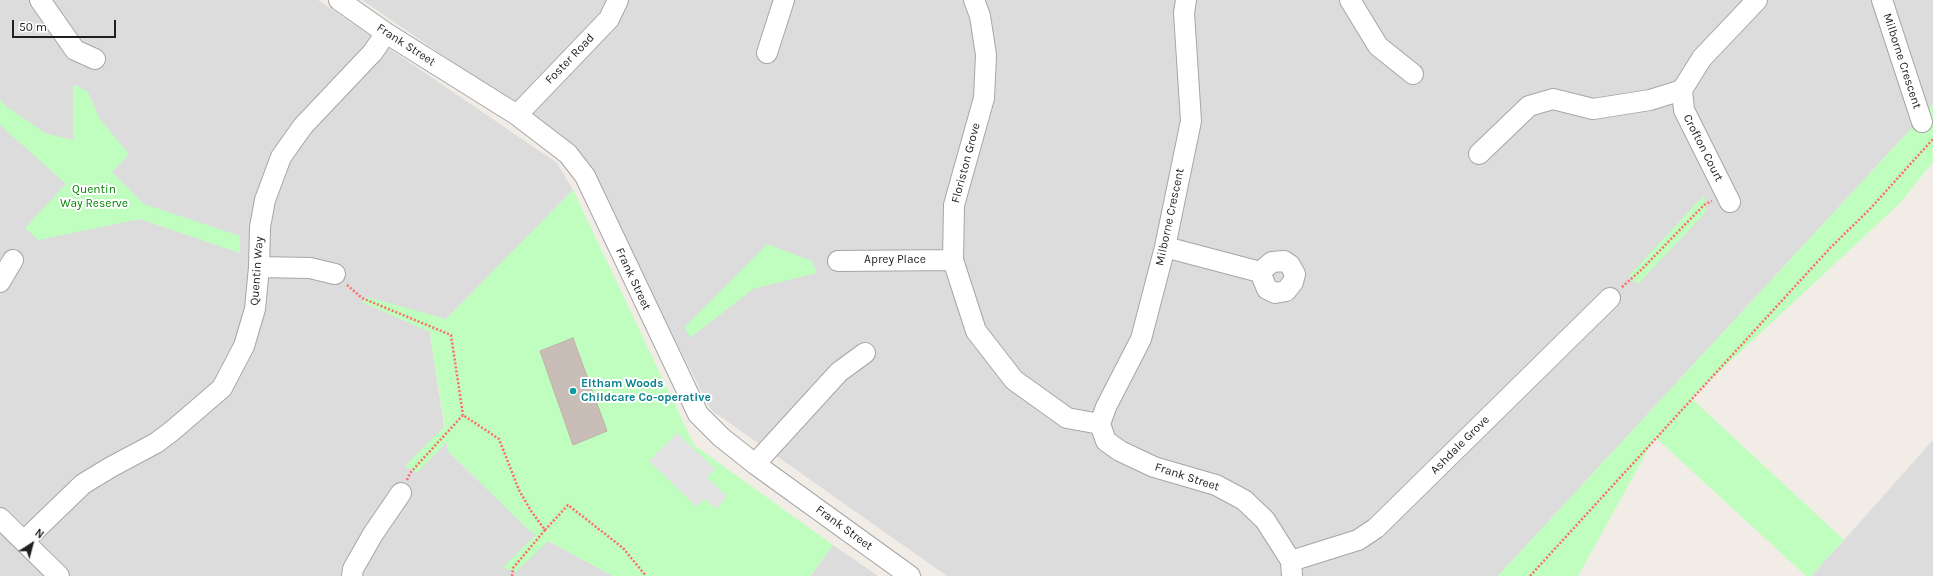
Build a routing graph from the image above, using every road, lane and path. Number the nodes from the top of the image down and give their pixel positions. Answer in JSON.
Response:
{"nodes":[{"id":1,"x":40,"y":0,"type":"edge"},
{"id":2,"x":339,"y":0,"type":"edge"},
{"id":3,"x":618,"y":0,"type":"edge"},
{"id":4,"x":784,"y":0,"type":"edge"},
{"id":5,"x":974,"y":0,"type":"edge"},
{"id":6,"x":1186,"y":0,"type":"edge"},
{"id":7,"x":1350,"y":0,"type":"edge"},
{"id":8,"x":1757,"y":0,"type":"edge"},
{"id":9,"x":1882,"y":0,"type":"edge"},
{"id":10,"x":386,"y":33,"type":"junction"},
{"id":11,"x":767,"y":53,"type":"dead end"},
{"id":12,"x":95,"y":59,"type":"dead end"},
{"id":13,"x":1413,"y":74,"type":"dead end"},
{"id":14,"x":1682,"y":90,"type":"junction"},
{"id":15,"x":517,"y":115,"type":"junction"},
{"id":16,"x":1922,"y":122,"type":"dead end"},
{"id":17,"x":1933,"y":139,"type":"edge"},
{"id":18,"x":1479,"y":154,"type":"dead end"},
{"id":19,"x":1728,"y":198,"type":"joint"},
{"id":20,"x":1165,"y":247,"type":"junction"},
{"id":21,"x":13,"y":260,"type":"dead end"},
{"id":22,"x":953,"y":260,"type":"junction"},
{"id":23,"x":838,"y":261,"type":"dead end"},
{"id":24,"x":260,"y":267,"type":"junction"},
{"id":25,"x":1260,"y":272,"type":"dead end"},
{"id":26,"x":335,"y":274,"type":"joint"},
{"id":27,"x":1634,"y":277,"type":"dead end"},
{"id":28,"x":0,"y":282,"type":"edge"},
{"id":29,"x":1610,"y":298,"type":"dead end"},
{"id":30,"x":865,"y":353,"type":"dead end"},
{"id":31,"x":463,"y":415,"type":"junction"},
{"id":32,"x":1100,"y":424,"type":"junction"},
{"id":33,"x":755,"y":464,"type":"junction"},
{"id":34,"x":401,"y":493,"type":"joint"},
{"id":35,"x":0,"y":518,"type":"edge"},
{"id":36,"x":546,"y":530,"type":"junction"},
{"id":37,"x":24,"y":541,"type":"junction"},
{"id":38,"x":1291,"y":569,"type":"edge"},
{"id":39,"x":59,"y":576,"type":"edge"},
{"id":40,"x":352,"y":576,"type":"edge"},
{"id":41,"x":512,"y":576,"type":"edge"},
{"id":42,"x":646,"y":576,"type":"edge"},
{"id":43,"x":910,"y":576,"type":"edge"},
{"id":44,"x":1530,"y":576,"type":"edge"}],
"edges":[{"from":1,"to":12,"type":"street"},
{"from":2,"to":10,"type":"street","name":"Frank Street"},
{"from":3,"to":15,"type":"street","name":"Foster Road"},
{"from":4,"to":11,"type":"street"},
{"from":5,"to":22,"type":"street","name":"Floriston Grove"},
{"from":6,"to":20,"type":"street","name":"Milborne Crescent"},
{"from":7,"to":13,"type":"street"},
{"from":8,"to":14,"type":"street"},
{"from":9,"to":16,"type":"street","name":"Milborne Crescent"},
{"from":10,"to":15,"type":"street","name":"Frank Street"},
{"from":10,"to":24,"type":"street","name":"Quentin Way"},
{"from":14,"to":18,"type":"street"},
{"from":14,"to":19,"type":"street","name":"Crofton Court"},
{"from":15,"to":33,"type":"street","name":"Frank Street"},
{"from":17,"to":44,"type":"path"},
{"from":19,"to":27,"type":"path"},
{"from":20,"to":25,"type":"street"},
{"from":20,"to":32,"type":"street","name":"Milborne Crescent"},
{"from":21,"to":28,"type":"street"},
{"from":22,"to":23,"type":"street","name":"Aprey Place"},
{"from":22,"to":32,"type":"street","name":"Floriston Grove"},
{"from":24,"to":26,"type":"street"},
{"from":24,"to":37,"type":"street","name":"Quentin Way"},
{"from":26,"to":31,"type":"path"},
{"from":29,"to":38,"type":"street","name":"Ashdale Grove"},
{"from":30,"to":33,"type":"street"},
{"from":31,"to":34,"type":"path"},
{"from":31,"to":36,"type":"path"},
{"from":32,"to":38,"type":"street","name":"Frank Street"},
{"from":33,"to":43,"type":"street","name":"Frank Street"},
{"from":34,"to":40,"type":"street"},
{"from":35,"to":37,"type":"street"},
{"from":36,"to":41,"type":"path"},
{"from":36,"to":42,"type":"path"},
{"from":37,"to":39,"type":"street"}]}
